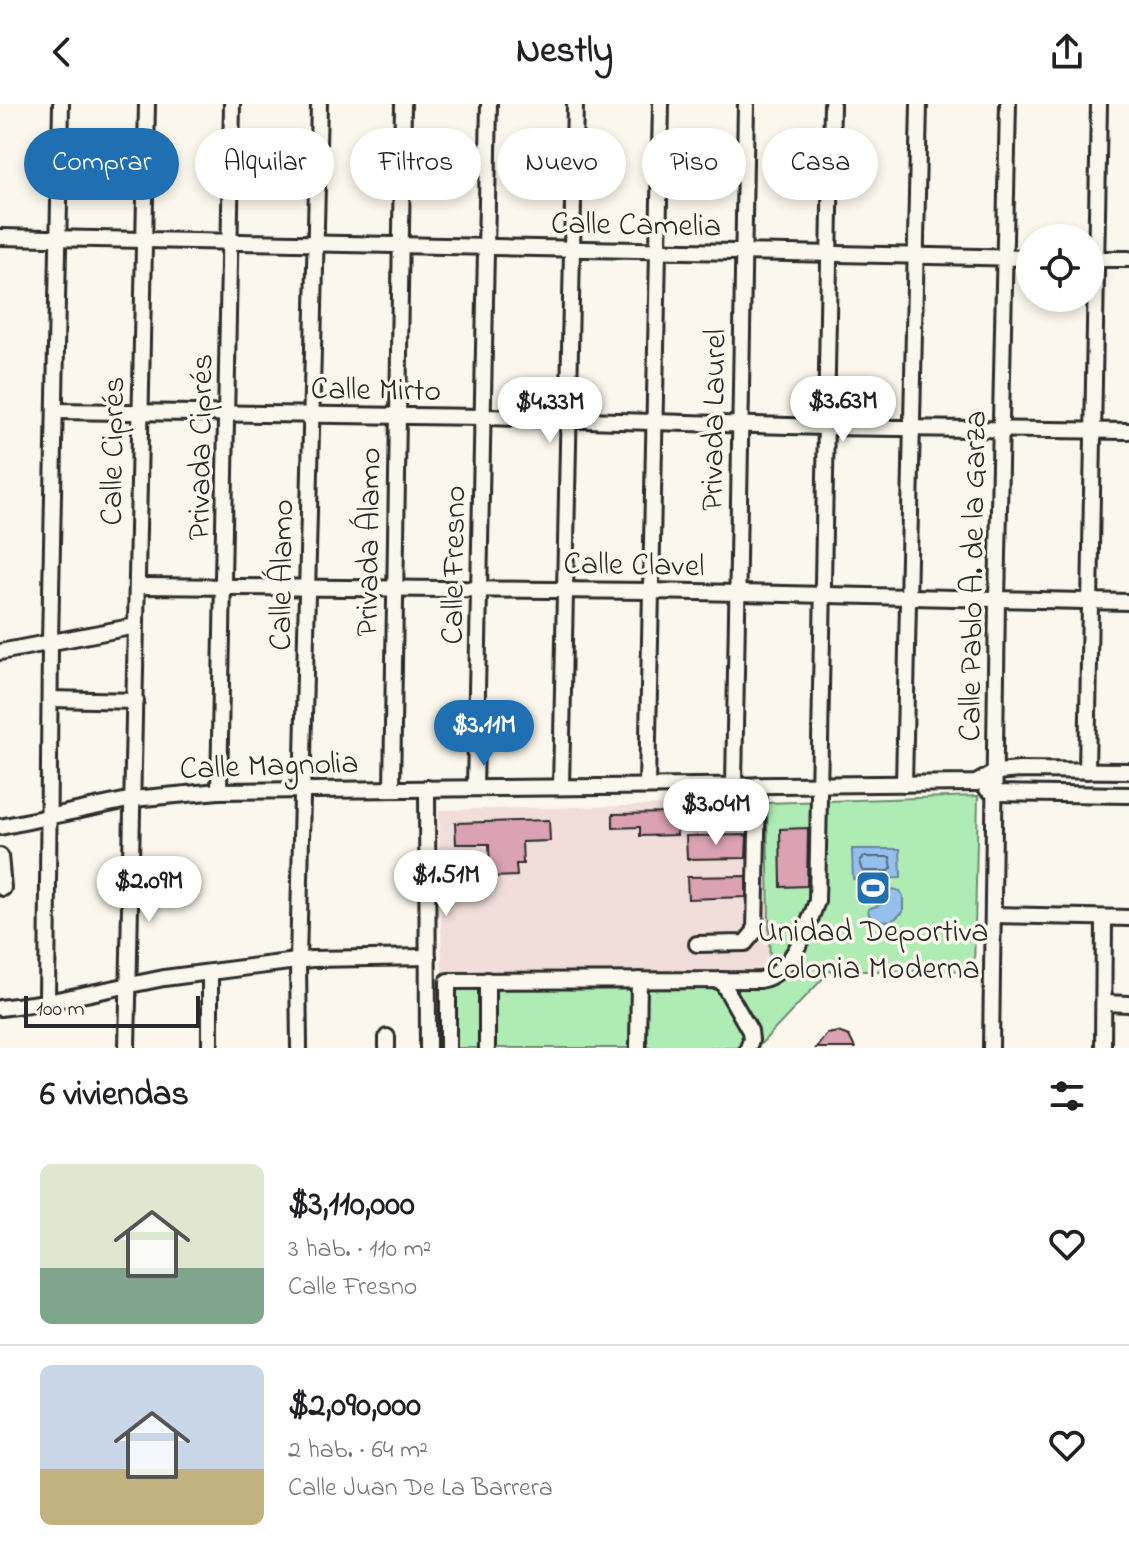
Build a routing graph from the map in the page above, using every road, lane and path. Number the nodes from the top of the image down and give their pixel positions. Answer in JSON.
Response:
{"nodes":[{"id":1,"x":61,"y":104,"type":"edge"},
{"id":2,"x":147,"y":104,"type":"edge"},
{"id":3,"x":232,"y":104,"type":"edge"},
{"id":4,"x":319,"y":104,"type":"edge"},
{"id":5,"x":403,"y":104,"type":"edge"},
{"id":6,"x":489,"y":104,"type":"edge"},
{"id":7,"x":575,"y":104,"type":"edge"},
{"id":8,"x":661,"y":104,"type":"edge"},
{"id":9,"x":746,"y":104,"type":"edge"},
{"id":10,"x":832,"y":104,"type":"edge"},
{"id":11,"x":919,"y":104,"type":"edge"},
{"id":12,"x":1008,"y":104,"type":"edge"},
{"id":13,"x":1099,"y":104,"type":"edge"},
{"id":14,"x":1095,"y":224,"type":"edge"},
{"id":15,"x":0,"y":237,"type":"edge"},
{"id":16,"x":59,"y":238,"type":"junction"},
{"id":17,"x":145,"y":240,"type":"junction"},
{"id":18,"x":231,"y":242,"type":"junction"},
{"id":19,"x":315,"y":244,"type":"junction"},
{"id":20,"x":400,"y":246,"type":"junction"},
{"id":21,"x":486,"y":247,"type":"junction"},
{"id":22,"x":572,"y":249,"type":"junction"},
{"id":23,"x":658,"y":251,"type":"junction"},
{"id":24,"x":744,"y":254,"type":"junction"},
{"id":25,"x":829,"y":255,"type":"junction"},
{"id":26,"x":915,"y":256,"type":"junction"},
{"id":27,"x":1005,"y":258,"type":"junction"},
{"id":28,"x":1016,"y":258,"type":"edge"},
{"id":29,"x":1104,"y":259,"type":"edge"},
{"id":30,"x":1129,"y":259,"type":"edge"},
{"id":31,"x":1094,"y":312,"type":"edge"},
{"id":32,"x":55,"y":411,"type":"junction"},
{"id":33,"x":139,"y":412,"type":"junction"},
{"id":34,"x":227,"y":414,"type":"junction"},
{"id":35,"x":312,"y":415,"type":"junction"},
{"id":36,"x":396,"y":417,"type":"junction"},
{"id":37,"x":484,"y":417,"type":"junction"},
{"id":38,"x":569,"y":421,"type":"junction"},
{"id":39,"x":655,"y":422,"type":"junction"},
{"id":40,"x":741,"y":424,"type":"junction"},
{"id":41,"x":825,"y":427,"type":"junction"},
{"id":42,"x":911,"y":427,"type":"junction"},
{"id":43,"x":1000,"y":429,"type":"junction"},
{"id":44,"x":1094,"y":430,"type":"junction"},
{"id":45,"x":1129,"y":431,"type":"edge"},
{"id":46,"x":137,"y":586,"type":"junction"},
{"id":47,"x":224,"y":586,"type":"junction"},
{"id":48,"x":308,"y":586,"type":"junction"},
{"id":49,"x":394,"y":587,"type":"junction"},
{"id":50,"x":480,"y":589,"type":"junction"},
{"id":51,"x":565,"y":590,"type":"junction"},
{"id":52,"x":650,"y":591,"type":"junction"},
{"id":53,"x":736,"y":593,"type":"junction"},
{"id":54,"x":821,"y":595,"type":"junction"},
{"id":55,"x":907,"y":597,"type":"junction"},
{"id":56,"x":997,"y":600,"type":"junction"},
{"id":57,"x":1091,"y":601,"type":"junction"},
{"id":58,"x":1129,"y":602,"type":"edge"},
{"id":59,"x":136,"y":626,"type":"junction"},
{"id":60,"x":50,"y":642,"type":"junction"},
{"id":61,"x":0,"y":652,"type":"edge"},
{"id":62,"x":50,"y":699,"type":"junction"},
{"id":63,"x":136,"y":701,"type":"junction"},
{"id":64,"x":1087,"y":771,"type":"junction"},
{"id":65,"x":1129,"y":771,"type":"edge"},
{"id":66,"x":996,"y":772,"type":"junction"},
{"id":67,"x":976,"y":783,"type":"junction"},
{"id":68,"x":819,"y":784,"type":"junction"},
{"id":69,"x":904,"y":784,"type":"junction"},
{"id":70,"x":734,"y":785,"type":"junction"},
{"id":71,"x":758,"y":785,"type":"junction"},
{"id":72,"x":647,"y":786,"type":"junction"},
{"id":73,"x":561,"y":787,"type":"junction"},
{"id":74,"x":302,"y":788,"type":"junction"},
{"id":75,"x":392,"y":788,"type":"junction"},
{"id":76,"x":427,"y":788,"type":"junction"},
{"id":77,"x":475,"y":788,"type":"junction"},
{"id":78,"x":219,"y":791,"type":"junction"},
{"id":79,"x":995,"y":793,"type":"junction"},
{"id":80,"x":1129,"y":795,"type":"edge"},
{"id":81,"x":133,"y":799,"type":"junction"},
{"id":82,"x":48,"y":817,"type":"junction"},
{"id":83,"x":0,"y":827,"type":"edge"},
{"id":84,"x":0,"y":856,"type":"edge"},
{"id":85,"x":3,"y":888,"type":"dead end"},
{"id":86,"x":993,"y":915,"type":"junction"},
{"id":87,"x":1104,"y":918,"type":"junction"},
{"id":88,"x":1129,"y":918,"type":"edge"},
{"id":89,"x":697,"y":944,"type":"dead end"},
{"id":90,"x":428,"y":957,"type":"junction"},
{"id":91,"x":298,"y":961,"type":"junction"},
{"id":92,"x":210,"y":973,"type":"junction"},
{"id":93,"x":487,"y":980,"type":"junction"},
{"id":94,"x":639,"y":980,"type":"junction"},
{"id":95,"x":721,"y":980,"type":"junction"},
{"id":96,"x":128,"y":986,"type":"junction"},
{"id":97,"x":47,"y":1002,"type":"junction"},
{"id":98,"x":1104,"y":1003,"type":"junction"},
{"id":99,"x":1129,"y":1004,"type":"edge"},
{"id":100,"x":0,"y":1008,"type":"edge"},
{"id":101,"x":127,"y":1048,"type":"edge"},
{"id":102,"x":210,"y":1048,"type":"edge"},
{"id":103,"x":299,"y":1048,"type":"edge"},
{"id":104,"x":428,"y":1048,"type":"edge"},
{"id":105,"x":448,"y":1048,"type":"edge"},
{"id":106,"x":487,"y":1048,"type":"edge"},
{"id":107,"x":638,"y":1048,"type":"edge"},
{"id":108,"x":748,"y":1048,"type":"edge"},
{"id":109,"x":991,"y":1048,"type":"edge"},
{"id":110,"x":1103,"y":1048,"type":"edge"}],
"edges":[{"from":1,"to":16,"type":"street"},
{"from":2,"to":17,"type":"street","name":"Calle Ciprés"},
{"from":3,"to":18,"type":"street","name":"Privada Ciprés"},
{"from":4,"to":19,"type":"street","name":"Calle Álamo"},
{"from":5,"to":20,"type":"street","name":"Privada Álamo"},
{"from":6,"to":21,"type":"street","name":"Calle Fresno"},
{"from":7,"to":22,"type":"street"},
{"from":8,"to":23,"type":"street"},
{"from":9,"to":24,"type":"street","name":"Privada Laurel"},
{"from":10,"to":25,"type":"street"},
{"from":11,"to":26,"type":"street"},
{"from":12,"to":27,"type":"street","name":"Calle Pablo A. de la Garza"},
{"from":13,"to":14,"type":"street"},
{"from":15,"to":16,"type":"street","name":"Calle Camelia"},
{"from":16,"to":17,"type":"street","name":"Calle Camelia"},
{"from":16,"to":32,"type":"street"},
{"from":17,"to":18,"type":"street","name":"Calle Camelia"},
{"from":17,"to":33,"type":"street","name":"Calle Ciprés"},
{"from":18,"to":19,"type":"street","name":"Calle Camelia"},
{"from":18,"to":34,"type":"street","name":"Privada Ciprés"},
{"from":19,"to":20,"type":"street","name":"Calle Camelia"},
{"from":19,"to":35,"type":"street","name":"Calle Álamo"},
{"from":20,"to":21,"type":"street","name":"Calle Camelia"},
{"from":20,"to":36,"type":"street","name":"Privada Álamo"},
{"from":21,"to":22,"type":"street","name":"Calle Camelia"},
{"from":21,"to":37,"type":"street","name":"Calle Fresno"},
{"from":22,"to":23,"type":"street","name":"Calle Camelia"},
{"from":22,"to":38,"type":"street"},
{"from":23,"to":24,"type":"street","name":"Calle Camelia"},
{"from":23,"to":39,"type":"street"},
{"from":24,"to":25,"type":"street","name":"Calle Camelia"},
{"from":24,"to":40,"type":"street","name":"Privada Laurel"},
{"from":25,"to":26,"type":"street","name":"Calle Camelia"},
{"from":25,"to":41,"type":"street"},
{"from":26,"to":27,"type":"street","name":"Calle Camelia"},
{"from":26,"to":42,"type":"street"},
{"from":27,"to":28,"type":"street","name":"Calle Camelia"},
{"from":27,"to":43,"type":"street","name":"Calle Pablo A. de la Garza"},
{"from":29,"to":30,"type":"street"},
{"from":31,"to":44,"type":"street"},
{"from":32,"to":33,"type":"street","name":"Calle Mirto"},
{"from":32,"to":60,"type":"street"},
{"from":33,"to":34,"type":"street","name":"Calle Mirto"},
{"from":33,"to":46,"type":"street","name":"Calle Ciprés"},
{"from":34,"to":35,"type":"street","name":"Calle Mirto"},
{"from":34,"to":47,"type":"street","name":"Privada Ciprés"},
{"from":35,"to":36,"type":"street","name":"Calle Mirto"},
{"from":35,"to":48,"type":"street","name":"Calle Álamo"},
{"from":36,"to":37,"type":"street","name":"Calle Mirto"},
{"from":36,"to":49,"type":"street","name":"Privada Álamo"},
{"from":37,"to":38,"type":"street","name":"Calle Mirto"},
{"from":37,"to":50,"type":"street","name":"Calle Fresno"},
{"from":38,"to":39,"type":"street","name":"Calle Mirto"},
{"from":38,"to":51,"type":"street"},
{"from":39,"to":40,"type":"street","name":"Calle Mirto"},
{"from":39,"to":52,"type":"street"},
{"from":40,"to":41,"type":"street","name":"Calle Mirto"},
{"from":40,"to":53,"type":"street","name":"Privada Laurel"},
{"from":41,"to":42,"type":"street","name":"Calle Mirto"},
{"from":41,"to":54,"type":"street"},
{"from":42,"to":43,"type":"street","name":"Calle Mirto"},
{"from":42,"to":55,"type":"street"},
{"from":43,"to":44,"type":"street","name":"Calle Mirto"},
{"from":43,"to":56,"type":"street","name":"Calle Pablo A. de la Garza"},
{"from":44,"to":45,"type":"street","name":"Calle Mirto"},
{"from":44,"to":57,"type":"street"},
{"from":46,"to":47,"type":"street","name":"Calle Clavel"},
{"from":46,"to":59,"type":"street","name":"Calle Ciprés"},
{"from":47,"to":48,"type":"street","name":"Calle Clavel"},
{"from":47,"to":78,"type":"street","name":"Privada Ciprés"},
{"from":48,"to":49,"type":"street","name":"Calle Clavel"},
{"from":48,"to":74,"type":"street","name":"Calle Álamo"},
{"from":49,"to":50,"type":"street","name":"Calle Clavel"},
{"from":49,"to":75,"type":"street","name":"Privada Álamo"},
{"from":50,"to":51,"type":"street","name":"Calle Clavel"},
{"from":50,"to":77,"type":"street","name":"Calle Fresno"},
{"from":51,"to":52,"type":"street","name":"Calle Clavel"},
{"from":51,"to":73,"type":"street"},
{"from":52,"to":53,"type":"street","name":"Calle Clavel"},
{"from":52,"to":72,"type":"street"},
{"from":53,"to":54,"type":"street","name":"Calle Clavel"},
{"from":53,"to":70,"type":"street","name":"Privada Laurel"},
{"from":54,"to":55,"type":"street","name":"Calle Clavel"},
{"from":54,"to":68,"type":"street"},
{"from":55,"to":56,"type":"street","name":"Calle Clavel"},
{"from":55,"to":69,"type":"street"},
{"from":56,"to":57,"type":"street","name":"Calle Clavel"},
{"from":56,"to":66,"type":"street","name":"Calle Pablo A. de la Garza"},
{"from":57,"to":58,"type":"street","name":"Calle Clavel"},
{"from":57,"to":64,"type":"street"},
{"from":59,"to":60,"type":"street"},
{"from":59,"to":63,"type":"street","name":"Calle Ciprés"},
{"from":60,"to":61,"type":"street"},
{"from":60,"to":62,"type":"street"},
{"from":62,"to":63,"type":"street"},
{"from":62,"to":82,"type":"street"},
{"from":63,"to":81,"type":"street","name":"Calle Ciprés"},
{"from":64,"to":65,"type":"street","name":"Calle Magnolia"},
{"from":64,"to":66,"type":"street","name":"Calle Magnolia"},
{"from":66,"to":67,"type":"street","name":"Calle Magnolia"},
{"from":66,"to":79,"type":"street","name":"Calle Pablo A. de la Garza"},
{"from":67,"to":69,"type":"street","name":"Calle Magnolia"},
{"from":67,"to":79,"type":"street","name":"Calle Magnolia"},
{"from":68,"to":69,"type":"street","name":"Calle Magnolia"},
{"from":68,"to":71,"type":"street","name":"Calle Magnolia"},
{"from":68,"to":95,"type":"street"},
{"from":70,"to":71,"type":"street","name":"Calle Magnolia"},
{"from":70,"to":72,"type":"street","name":"Calle Magnolia"},
{"from":71,"to":89,"type":"street"},
{"from":72,"to":73,"type":"street","name":"Calle Magnolia"},
{"from":73,"to":77,"type":"street","name":"Calle Magnolia"},
{"from":74,"to":75,"type":"street","name":"Calle Magnolia"},
{"from":74,"to":78,"type":"street","name":"Calle Magnolia"},
{"from":74,"to":91,"type":"street","name":"Calle Álamo"},
{"from":75,"to":76,"type":"street","name":"Calle Magnolia"},
{"from":76,"to":77,"type":"street","name":"Calle Magnolia"},
{"from":76,"to":90,"type":"street"},
{"from":78,"to":81,"type":"street","name":"Calle Magnolia"},
{"from":79,"to":80,"type":"street","name":"Calle Magnolia"},
{"from":79,"to":86,"type":"street","name":"Calle Pablo A. de la Garza"},
{"from":81,"to":82,"type":"street","name":"Calle Magnolia"},
{"from":81,"to":96,"type":"street","name":"Calle Ciprés"},
{"from":82,"to":83,"type":"street","name":"Calle Magnolia"},
{"from":82,"to":97,"type":"street"},
{"from":84,"to":85,"type":"street"},
{"from":86,"to":87,"type":"street"},
{"from":86,"to":109,"type":"street","name":"Calle Pablo A. de la Garza"},
{"from":87,"to":88,"type":"street"},
{"from":87,"to":98,"type":"street"},
{"from":90,"to":91,"type":"street"},
{"from":90,"to":104,"type":"street"},
{"from":91,"to":92,"type":"street"},
{"from":91,"to":103,"type":"street","name":"Calle Álamo"},
{"from":92,"to":96,"type":"street"},
{"from":92,"to":102,"type":"street"},
{"from":93,"to":94,"type":"street"},
{"from":93,"to":105,"type":"street"},
{"from":93,"to":106,"type":"street"},
{"from":94,"to":95,"type":"street"},
{"from":94,"to":107,"type":"street"},
{"from":95,"to":108,"type":"street"},
{"from":96,"to":97,"type":"street"},
{"from":96,"to":101,"type":"street","name":"Calle Ciprés"},
{"from":97,"to":100,"type":"street"},
{"from":98,"to":99,"type":"street"},
{"from":98,"to":110,"type":"street"}]}
